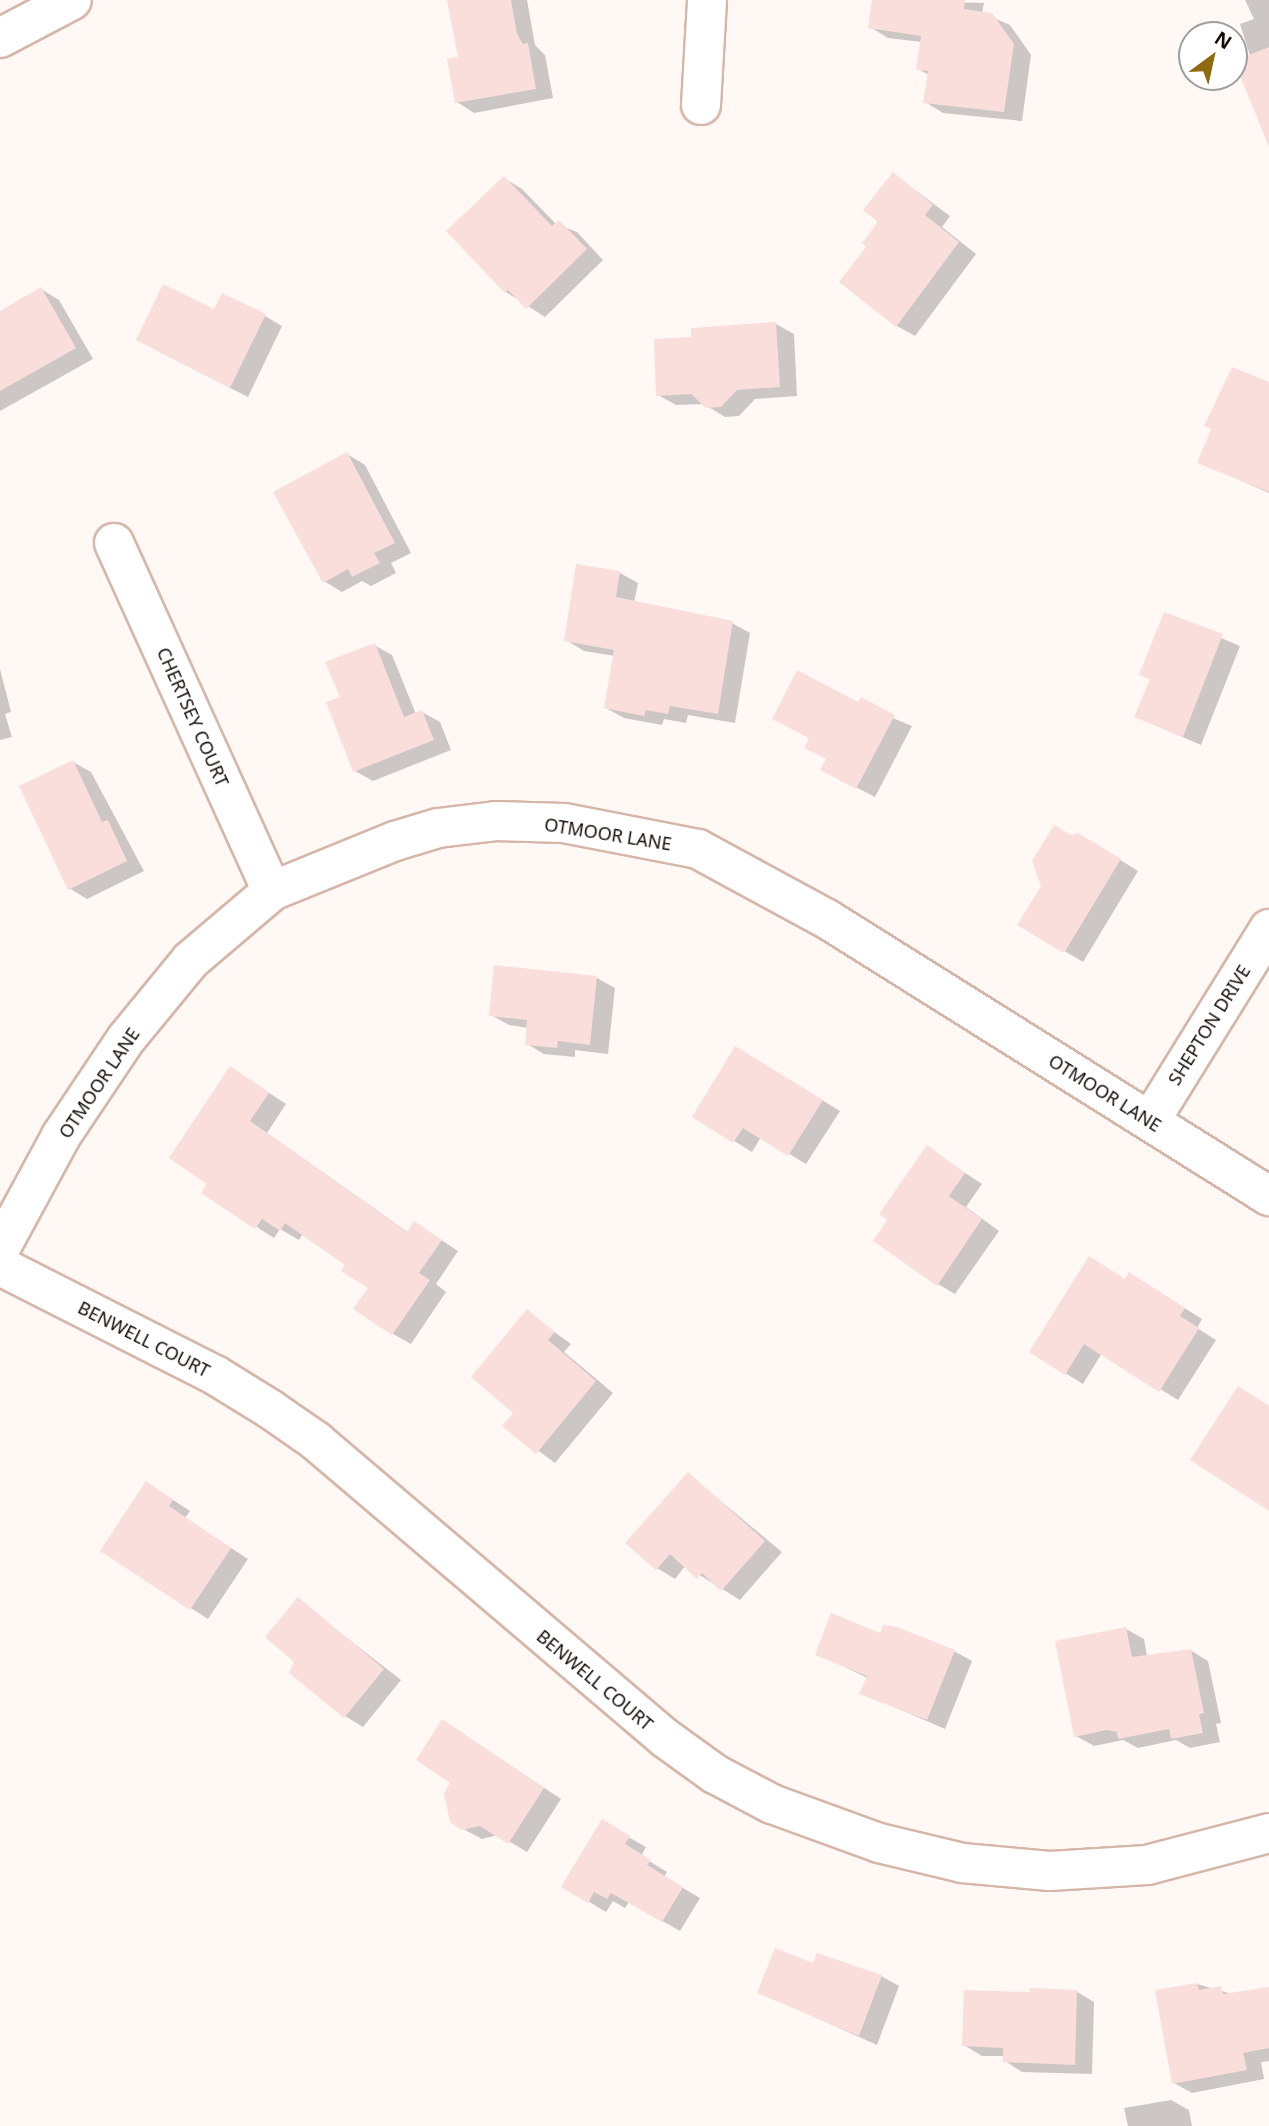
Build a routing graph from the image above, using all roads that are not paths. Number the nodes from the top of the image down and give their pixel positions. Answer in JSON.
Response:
{"nodes":[{"id":1,"x":72,"y":0,"type":"edge"},
{"id":2,"x":707,"y":0,"type":"edge"},
{"id":3,"x":0,"y":38,"type":"edge"},
{"id":4,"x":701,"y":105,"type":"dead end"},
{"id":5,"x":114,"y":543,"type":"dead end"},
{"id":6,"x":272,"y":891,"type":"junction"},
{"id":7,"x":1269,"y":929,"type":"edge"},
{"id":8,"x":1150,"y":1121,"type":"junction"},
{"id":9,"x":1269,"y":1196,"type":"edge"},
{"id":10,"x":0,"y":1249,"type":"edge"},
{"id":11,"x":0,"y":1266,"type":"edge"},
{"id":12,"x":1269,"y":1833,"type":"edge"}],
"edges":[{"from":1,"to":3,"type":"street"},
{"from":2,"to":4,"type":"street"},
{"from":5,"to":6,"type":"street","name":"CHERTSEY COURT"},
{"from":6,"to":8,"type":"street","name":"OTMOOR LANE"},
{"from":6,"to":10,"type":"street","name":"OTMOOR LANE"},
{"from":7,"to":8,"type":"street","name":"SHEPTON DRIVE"},
{"from":8,"to":9,"type":"street","name":"OTMOOR LANE"},
{"from":11,"to":12,"type":"street","name":"BENWELL COURT"}]}
